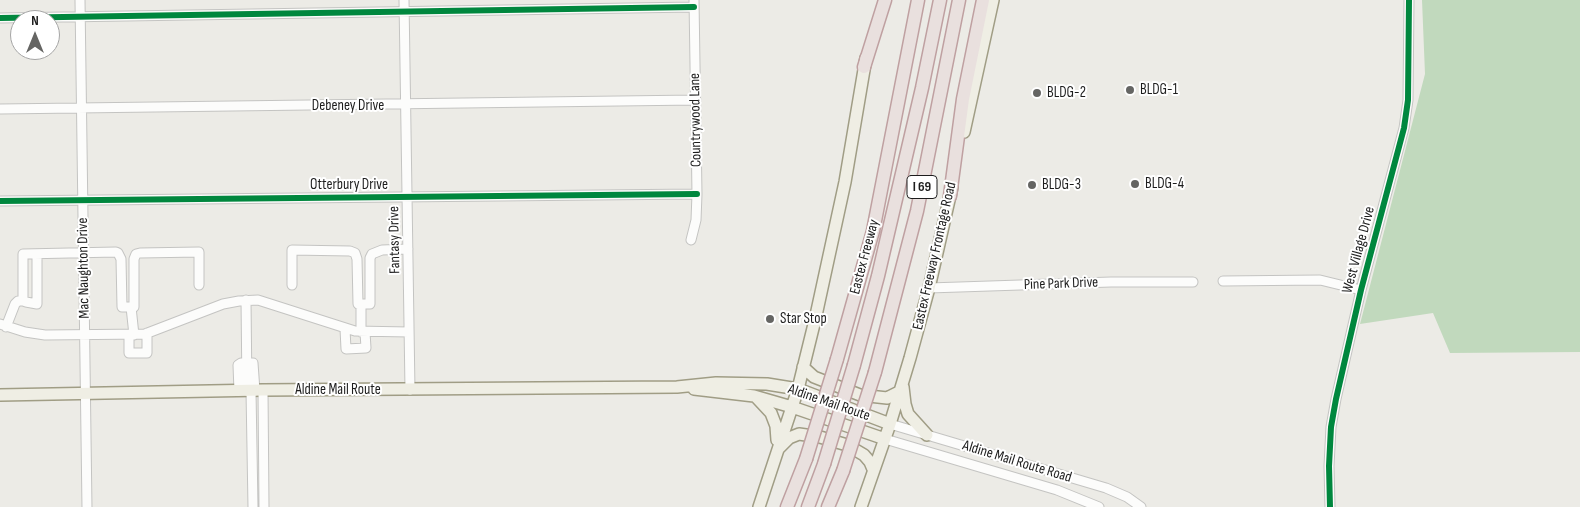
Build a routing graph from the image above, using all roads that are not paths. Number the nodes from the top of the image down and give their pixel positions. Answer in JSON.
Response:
{"nodes":[{"id":1,"x":80,"y":0,"type":"edge"},
{"id":2,"x":404,"y":0,"type":"edge"},
{"id":3,"x":879,"y":0,"type":"edge"},
{"id":4,"x":885,"y":0,"type":"edge"},
{"id":5,"x":918,"y":0,"type":"edge"},
{"id":6,"x":940,"y":0,"type":"edge"},
{"id":7,"x":958,"y":0,"type":"edge"},
{"id":8,"x":983,"y":0,"type":"edge"},
{"id":9,"x":993,"y":0,"type":"edge"},
{"id":10,"x":1408,"y":0,"type":"edge"},
{"id":11,"x":694,"y":4,"type":"edge"},
{"id":12,"x":404,"y":12,"type":"junction"},
{"id":13,"x":0,"y":18,"type":"edge"},
{"id":14,"x":80,"y":18,"type":"junction"},
{"id":15,"x":864,"y":67,"type":"junction"},
{"id":16,"x":696,"y":100,"type":"junction"},
{"id":17,"x":406,"y":105,"type":"junction"},
{"id":18,"x":82,"y":108,"type":"junction"},
{"id":19,"x":0,"y":109,"type":"edge"},
{"id":20,"x":697,"y":194,"type":"junction"},
{"id":21,"x":950,"y":196,"type":"junction"},
{"id":22,"x":407,"y":198,"type":"junction"},
{"id":23,"x":83,"y":200,"type":"junction"},
{"id":24,"x":0,"y":201,"type":"edge"},
{"id":25,"x":690,"y":240,"type":"dead end"},
{"id":26,"x":408,"y":249,"type":"junction"},
{"id":27,"x":84,"y":253,"type":"junction"},
{"id":28,"x":37,"y":254,"type":"junction"},
{"id":29,"x":134,"y":258,"type":"junction"},
{"id":30,"x":357,"y":258,"type":"junction"},
{"id":31,"x":370,"y":258,"type":"junction"},
{"id":32,"x":121,"y":259,"type":"junction"},
{"id":33,"x":1223,"y":281,"type":"dead end"},
{"id":34,"x":1193,"y":282,"type":"dead end"},
{"id":35,"x":199,"y":284,"type":"dead end"},
{"id":36,"x":292,"y":285,"type":"dead end"},
{"id":37,"x":929,"y":288,"type":"junction"},
{"id":38,"x":1361,"y":290,"type":"junction"},
{"id":39,"x":23,"y":300,"type":"junction"},
{"id":40,"x":246,"y":300,"type":"junction"},
{"id":41,"x":361,"y":304,"type":"junction"},
{"id":42,"x":131,"y":307,"type":"junction"},
{"id":43,"x":3,"y":326,"type":"edge"},
{"id":44,"x":345,"y":329,"type":"junction"},
{"id":45,"x":363,"y":332,"type":"junction"},
{"id":46,"x":409,"y":332,"type":"junction"},
{"id":47,"x":147,"y":333,"type":"junction"},
{"id":48,"x":85,"y":335,"type":"junction"},
{"id":49,"x":131,"y":335,"type":"junction"},
{"id":50,"x":247,"y":363,"type":"junction"},
{"id":51,"x":803,"y":367,"type":"junction"},
{"id":52,"x":677,"y":386,"type":"junction"},
{"id":53,"x":901,"y":387,"type":"junction"},
{"id":54,"x":798,"y":389,"type":"junction"},
{"id":55,"x":410,"y":390,"type":"junction"},
{"id":56,"x":251,"y":391,"type":"junction"},
{"id":57,"x":0,"y":395,"type":"edge"},
{"id":58,"x":85,"y":395,"type":"junction"},
{"id":59,"x":754,"y":396,"type":"junction"},
{"id":60,"x":792,"y":407,"type":"junction"},
{"id":61,"x":890,"y":424,"type":"junction"},
{"id":62,"x":927,"y":435,"type":"junction"},
{"id":63,"x":885,"y":439,"type":"junction"},
{"id":64,"x":962,"y":446,"type":"junction"},
{"id":65,"x":777,"y":449,"type":"junction"},
{"id":66,"x":956,"y":461,"type":"junction"},
{"id":67,"x":873,"y":469,"type":"junction"},
{"id":68,"x":1059,"y":475,"type":"junction"},
{"id":69,"x":1055,"y":490,"type":"junction"},
{"id":70,"x":87,"y":507,"type":"edge"},
{"id":71,"x":253,"y":507,"type":"edge"},
{"id":72,"x":264,"y":507,"type":"edge"},
{"id":73,"x":759,"y":507,"type":"edge"},
{"id":74,"x":788,"y":507,"type":"edge"},
{"id":75,"x":808,"y":507,"type":"edge"},
{"id":76,"x":828,"y":507,"type":"edge"},
{"id":77,"x":861,"y":507,"type":"edge"},
{"id":78,"x":1099,"y":507,"type":"edge"},
{"id":79,"x":1141,"y":507,"type":"edge"},
{"id":80,"x":1330,"y":507,"type":"edge"}],
"edges":[{"from":1,"to":14,"type":"street","name":"Mac Naughton Drive"},
{"from":2,"to":12,"type":"street","name":"Fantasy Drive"},
{"from":3,"to":15,"type":"main road"},
{"from":4,"to":15,"type":"highway"},
{"from":5,"to":74,"type":"highway","name":"Eastex Freeway","bridge":true},
{"from":6,"to":75,"type":"highway","bridge":true},
{"from":7,"to":76,"type":"highway","number":"I 69","bridge":true},
{"from":8,"to":21,"type":"highway"},
{"from":9,"to":21,"type":"main road","name":"Eastex Freeway Frontage Road"},
{"from":10,"to":38,"type":"street","name":"West Village Drive"},
{"from":11,"to":12,"type":"street"},
{"from":11,"to":16,"type":"street","name":"Countrywood Lane"},
{"from":12,"to":14,"type":"street"},
{"from":12,"to":17,"type":"street","name":"Fantasy Drive"},
{"from":13,"to":14,"type":"street"},
{"from":14,"to":18,"type":"street","name":"Mac Naughton Drive"},
{"from":15,"to":51,"type":"main road"},
{"from":16,"to":17,"type":"street","name":"Debeney Drive"},
{"from":16,"to":20,"type":"street","name":"Countrywood Lane"},
{"from":17,"to":18,"type":"street","name":"Debeney Drive"},
{"from":17,"to":22,"type":"street","name":"Fantasy Drive"},
{"from":18,"to":19,"type":"street","name":"Debeney Drive"},
{"from":18,"to":23,"type":"street","name":"Mac Naughton Drive"},
{"from":20,"to":22,"type":"street","name":"Otterbury Drive"},
{"from":20,"to":25,"type":"street","name":"Countrywood Lane"},
{"from":21,"to":37,"type":"main road","name":"Eastex Freeway Frontage Road"},
{"from":22,"to":23,"type":"street","name":"Otterbury Drive"},
{"from":22,"to":26,"type":"street","name":"Fantasy Drive"},
{"from":23,"to":24,"type":"street","name":"Otterbury Drive"},
{"from":23,"to":27,"type":"street","name":"Mac Naughton Drive"},
{"from":26,"to":31,"type":"street"},
{"from":26,"to":46,"type":"street","name":"Fantasy Drive"},
{"from":27,"to":28,"type":"street"},
{"from":27,"to":32,"type":"street"},
{"from":27,"to":48,"type":"street","name":"Mac Naughton Drive"},
{"from":28,"to":39,"type":"street"},
{"from":28,"to":39,"type":"street"},
{"from":29,"to":32,"type":"street"},
{"from":29,"to":35,"type":"street"},
{"from":29,"to":42,"type":"street"},
{"from":30,"to":31,"type":"street"},
{"from":30,"to":36,"type":"street"},
{"from":30,"to":41,"type":"street"},
{"from":31,"to":41,"type":"street"},
{"from":32,"to":42,"type":"street"},
{"from":33,"to":38,"type":"street"},
{"from":34,"to":37,"type":"street","name":"Pine Park Drive"},
{"from":37,"to":53,"type":"main road","name":"Eastex Freeway Frontage Road"},
{"from":38,"to":80,"type":"street","name":"West Village Drive"},
{"from":39,"to":43,"type":"street"},
{"from":40,"to":44,"type":"street"},
{"from":40,"to":47,"type":"street"},
{"from":40,"to":50,"type":"street"},
{"from":41,"to":45,"type":"street"},
{"from":42,"to":49,"type":"street"},
{"from":43,"to":48,"type":"street"},
{"from":44,"to":45,"type":"street"},
{"from":44,"to":45,"type":"street"},
{"from":45,"to":46,"type":"street"},
{"from":46,"to":55,"type":"street","name":"Fantasy Drive"},
{"from":47,"to":49,"type":"street"},
{"from":47,"to":49,"type":"street"},
{"from":48,"to":49,"type":"street"},
{"from":48,"to":58,"type":"street","name":"Mac Naughton Drive"},
{"from":50,"to":56,"type":"street"},
{"from":50,"to":56,"type":"street"},
{"from":51,"to":53,"type":"main road"},
{"from":51,"to":54,"type":"main road"},
{"from":52,"to":54,"type":"main road","name":"Aldine Mail Route"},
{"from":52,"to":55,"type":"main road","name":"Aldine Mail Route"},
{"from":52,"to":59,"type":"main road","name":"Aldine Mail Route"},
{"from":53,"to":61,"type":"main road","name":"Eastex Freeway Frontage Road"},
{"from":53,"to":62,"type":"main road"},
{"from":54,"to":60,"type":"main road"},
{"from":54,"to":61,"type":"main road","name":"Aldine Mail Route"},
{"from":55,"to":56,"type":"main road","name":"Aldine Mail Route"},
{"from":56,"to":58,"type":"main road","name":"Aldine Mail Route"},
{"from":56,"to":71,"type":"street"},
{"from":56,"to":72,"type":"street"},
{"from":57,"to":58,"type":"main road","name":"Aldine Mail Route"},
{"from":58,"to":70,"type":"street","name":"Mac Naughton Drive"},
{"from":59,"to":60,"type":"main road","name":"Aldine Mail Route"},
{"from":59,"to":65,"type":"main road"},
{"from":60,"to":63,"type":"main road","name":"Aldine Mail Route"},
{"from":60,"to":65,"type":"main road"},
{"from":61,"to":62,"type":"street","name":"Aldine Mail Route Road"},
{"from":61,"to":63,"type":"main road","name":"Eastex Freeway Frontage Road"},
{"from":62,"to":64,"type":"street","name":"Aldine Mail Route Road"},
{"from":63,"to":66,"type":"street","name":"Aldine Mail Route Road"},
{"from":63,"to":67,"type":"main road","name":"Eastex Freeway Frontage Road"},
{"from":64,"to":66,"type":"street"},
{"from":64,"to":68,"type":"street","name":"Aldine Mail Route Road"},
{"from":65,"to":67,"type":"main road"},
{"from":65,"to":73,"type":"main road"},
{"from":66,"to":69,"type":"street","name":"Aldine Mail Route Road"},
{"from":67,"to":77,"type":"main road","name":"Eastex Freeway Frontage Road"},
{"from":68,"to":69,"type":"street"},
{"from":68,"to":79,"type":"street","name":"Aldine Mail Route Road"},
{"from":69,"to":78,"type":"street","name":"Aldine Mail Route Road"}]}
